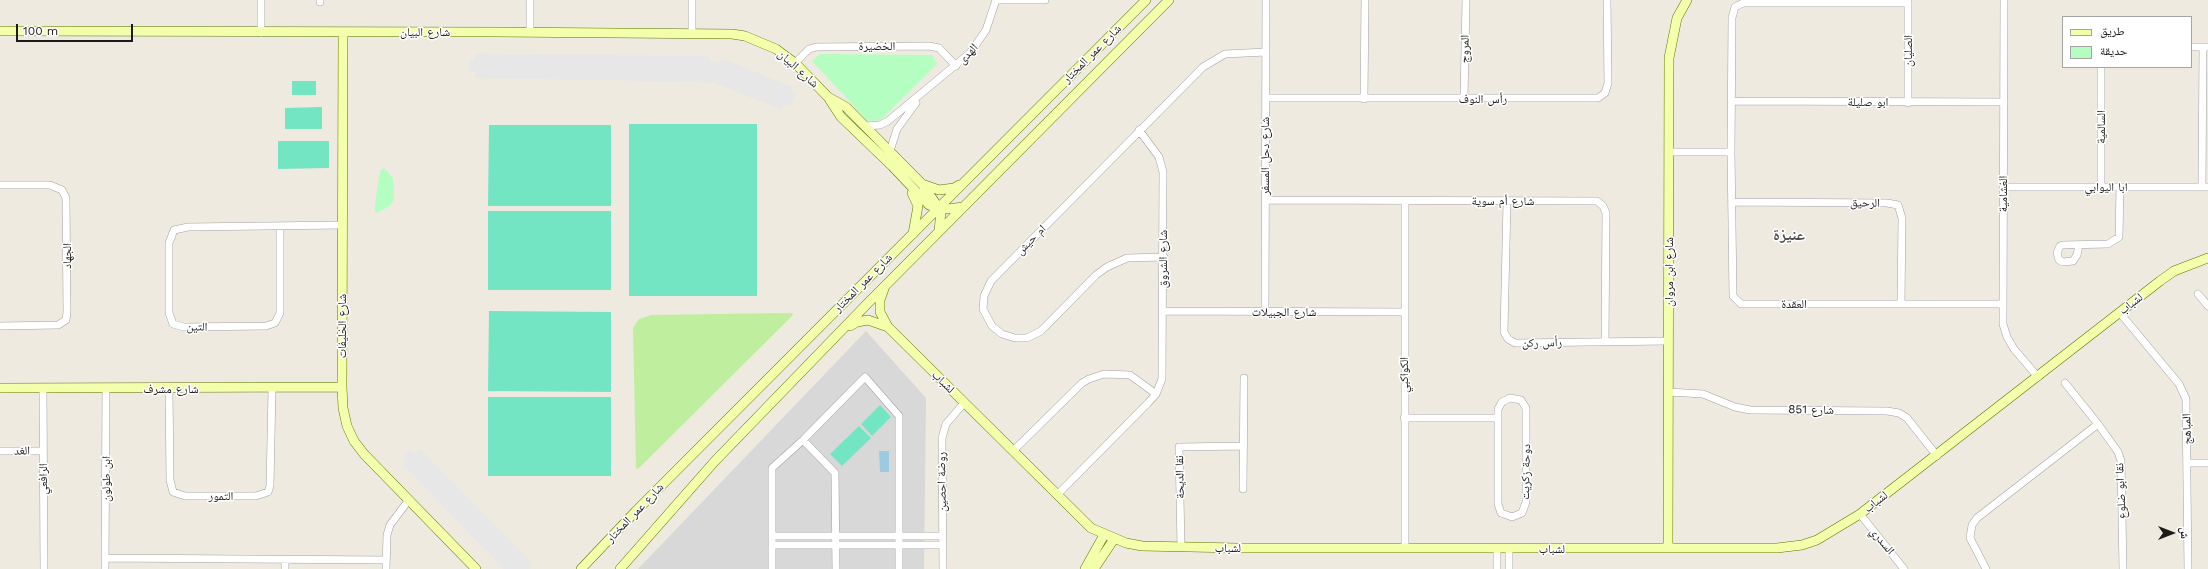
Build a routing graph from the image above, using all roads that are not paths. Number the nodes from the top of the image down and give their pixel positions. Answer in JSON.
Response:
{"nodes":[{"id":1,"x":261,"y":0,"type":"edge"},
{"id":2,"x":530,"y":0,"type":"edge"},
{"id":3,"x":692,"y":0,"type":"edge"},
{"id":4,"x":996,"y":0,"type":"edge"},
{"id":5,"x":1046,"y":0,"type":"edge"},
{"id":6,"x":1146,"y":0,"type":"edge"},
{"id":7,"x":1169,"y":0,"type":"edge"},
{"id":8,"x":1266,"y":0,"type":"edge"},
{"id":9,"x":1365,"y":0,"type":"edge"},
{"id":10,"x":1466,"y":0,"type":"edge"},
{"id":11,"x":1607,"y":0,"type":"edge"},
{"id":12,"x":1687,"y":0,"type":"edge"},
{"id":13,"x":2004,"y":0,"type":"edge"},
{"id":14,"x":1908,"y":2,"type":"edge"},
{"id":15,"x":0,"y":31,"type":"edge"},
{"id":16,"x":530,"y":32,"type":"junction"},
{"id":17,"x":261,"y":33,"type":"junction"},
{"id":18,"x":343,"y":33,"type":"junction"},
{"id":19,"x":692,"y":34,"type":"junction"},
{"id":20,"x":2192,"y":47,"type":"edge"},
{"id":21,"x":2205,"y":47,"type":"edge"},
{"id":22,"x":1266,"y":52,"type":"junction"},
{"id":23,"x":795,"y":63,"type":"junction"},
{"id":24,"x":956,"y":66,"type":"junction"},
{"id":25,"x":2101,"y":68,"type":"edge"},
{"id":26,"x":922,"y":95,"type":"junction"},
{"id":27,"x":828,"y":97,"type":"junction"},
{"id":28,"x":1266,"y":98,"type":"junction"},
{"id":29,"x":1364,"y":99,"type":"junction"},
{"id":30,"x":1464,"y":99,"type":"junction"},
{"id":31,"x":1732,"y":101,"type":"junction"},
{"id":32,"x":1908,"y":102,"type":"junction"},
{"id":33,"x":2004,"y":102,"type":"junction"},
{"id":34,"x":865,"y":126,"type":"junction"},
{"id":35,"x":1139,"y":130,"type":"junction"},
{"id":36,"x":890,"y":151,"type":"junction"},
{"id":37,"x":1669,"y":152,"type":"junction"},
{"id":38,"x":1731,"y":152,"type":"junction"},
{"id":39,"x":892,"y":166,"type":"junction"},
{"id":40,"x":966,"y":181,"type":"junction"},
{"id":41,"x":922,"y":184,"type":"junction"},
{"id":42,"x":0,"y":185,"type":"edge"},
{"id":43,"x":2003,"y":187,"type":"junction"},
{"id":44,"x":2101,"y":187,"type":"junction"},
{"id":45,"x":2120,"y":187,"type":"junction"},
{"id":46,"x":2205,"y":187,"type":"edge"},
{"id":47,"x":1265,"y":200,"type":"junction"},
{"id":48,"x":1405,"y":201,"type":"junction"},
{"id":49,"x":1507,"y":202,"type":"junction"},
{"id":50,"x":1732,"y":202,"type":"junction"},
{"id":51,"x":940,"y":207,"type":"junction"},
{"id":52,"x":963,"y":207,"type":"junction"},
{"id":53,"x":342,"y":225,"type":"junction"},
{"id":54,"x":280,"y":226,"type":"junction"},
{"id":55,"x":939,"y":231,"type":"junction"},
{"id":56,"x":913,"y":234,"type":"junction"},
{"id":57,"x":2080,"y":245,"type":"dead end"},
{"id":58,"x":1164,"y":257,"type":"junction"},
{"id":59,"x":2208,"y":258,"type":"edge"},
{"id":60,"x":885,"y":286,"type":"junction"},
{"id":61,"x":2198,"y":294,"type":"dead end"},
{"id":62,"x":1901,"y":303,"type":"junction"},
{"id":63,"x":2003,"y":304,"type":"junction"},
{"id":64,"x":2208,"y":306,"type":"edge"},
{"id":65,"x":1163,"y":311,"type":"junction"},
{"id":66,"x":1265,"y":312,"type":"junction"},
{"id":67,"x":1405,"y":312,"type":"junction"},
{"id":68,"x":2120,"y":313,"type":"junction"},
{"id":69,"x":0,"y":326,"type":"edge"},
{"id":70,"x":888,"y":327,"type":"junction"},
{"id":71,"x":843,"y":330,"type":"junction"},
{"id":72,"x":1668,"y":341,"type":"junction"},
{"id":73,"x":1605,"y":342,"type":"junction"},
{"id":74,"x":2038,"y":377,"type":"junction"},
{"id":75,"x":1244,"y":378,"type":"dead end"},
{"id":76,"x":2065,"y":383,"type":"dead end"},
{"id":77,"x":342,"y":387,"type":"junction"},
{"id":78,"x":0,"y":388,"type":"edge"},
{"id":79,"x":43,"y":388,"type":"junction"},
{"id":80,"x":106,"y":388,"type":"junction"},
{"id":81,"x":169,"y":389,"type":"junction"},
{"id":82,"x":272,"y":389,"type":"junction"},
{"id":83,"x":1668,"y":392,"type":"junction"},
{"id":84,"x":1156,"y":394,"type":"junction"},
{"id":85,"x":964,"y":403,"type":"junction"},
{"id":86,"x":1404,"y":418,"type":"junction"},
{"id":87,"x":1498,"y":418,"type":"junction"},
{"id":88,"x":2098,"y":424,"type":"junction"},
{"id":89,"x":803,"y":440,"type":"junction"},
{"id":90,"x":1244,"y":446,"type":"junction"},
{"id":91,"x":0,"y":451,"type":"edge"},
{"id":92,"x":43,"y":451,"type":"junction"},
{"id":93,"x":1013,"y":451,"type":"junction"},
{"id":94,"x":1937,"y":456,"type":"junction"},
{"id":95,"x":2188,"y":463,"type":"junction"},
{"id":96,"x":2208,"y":463,"type":"edge"},
{"id":97,"x":1243,"y":488,"type":"dead end"},
{"id":98,"x":1058,"y":494,"type":"junction"},
{"id":99,"x":408,"y":501,"type":"junction"},
{"id":100,"x":1860,"y":514,"type":"junction"},
{"id":101,"x":1104,"y":535,"type":"junction"},
{"id":102,"x":772,"y":536,"type":"junction"},
{"id":103,"x":837,"y":536,"type":"junction"},
{"id":104,"x":900,"y":536,"type":"junction"},
{"id":105,"x":943,"y":536,"type":"junction"},
{"id":106,"x":1114,"y":539,"type":"junction"},
{"id":107,"x":837,"y":544,"type":"junction"},
{"id":108,"x":772,"y":545,"type":"junction"},
{"id":109,"x":900,"y":545,"type":"junction"},
{"id":110,"x":943,"y":545,"type":"junction"},
{"id":111,"x":1181,"y":547,"type":"junction"},
{"id":112,"x":1405,"y":548,"type":"junction"},
{"id":113,"x":1668,"y":548,"type":"junction"},
{"id":114,"x":1496,"y":549,"type":"junction"},
{"id":115,"x":1509,"y":549,"type":"junction"},
{"id":116,"x":594,"y":556,"type":"junction"},
{"id":117,"x":105,"y":558,"type":"junction"},
{"id":118,"x":285,"y":560,"type":"junction"},
{"id":119,"x":386,"y":560,"type":"junction"},
{"id":120,"x":44,"y":569,"type":"edge"},
{"id":121,"x":105,"y":569,"type":"edge"},
{"id":122,"x":285,"y":569,"type":"edge"},
{"id":123,"x":386,"y":569,"type":"edge"},
{"id":124,"x":476,"y":569,"type":"edge"},
{"id":125,"x":576,"y":569,"type":"edge"},
{"id":126,"x":582,"y":569,"type":"edge"},
{"id":127,"x":620,"y":569,"type":"edge"},
{"id":128,"x":772,"y":569,"type":"edge"},
{"id":129,"x":836,"y":569,"type":"edge"},
{"id":130,"x":899,"y":569,"type":"edge"},
{"id":131,"x":943,"y":569,"type":"edge"},
{"id":132,"x":1085,"y":569,"type":"edge"},
{"id":133,"x":1094,"y":569,"type":"edge"},
{"id":134,"x":1497,"y":569,"type":"edge"},
{"id":135,"x":1509,"y":569,"type":"edge"},
{"id":136,"x":1904,"y":569,"type":"edge"},
{"id":137,"x":1986,"y":569,"type":"edge"},
{"id":138,"x":2123,"y":569,"type":"edge"},
{"id":139,"x":2188,"y":569,"type":"edge"}],
"edges":[{"from":1,"to":17,"type":"street"},
{"from":2,"to":16,"type":"street"},
{"from":3,"to":19,"type":"street"},
{"from":4,"to":5,"type":"street"},
{"from":4,"to":24,"type":"street","name":"الهدى"},
{"from":6,"to":40,"type":"street","name":"شارع عمر المختار"},
{"from":7,"to":52,"type":"street","name":"شارع عمر المختار"},
{"from":8,"to":22,"type":"street","name":"شارع دحل المسفر"},
{"from":9,"to":29,"type":"street"},
{"from":10,"to":30,"type":"street","name":"المروج"},
{"from":11,"to":30,"type":"street","name":"رأس النوف"},
{"from":12,"to":37,"type":"street","name":"شارع ابن مروان"},
{"from":13,"to":33,"type":"street","name":"الغشامية"},
{"from":14,"to":31,"type":"street","name":"العقدة"},
{"from":14,"to":32,"type":"street","name":"الصليان"},
{"from":15,"to":17,"type":"street","name":"شارع البيان"},
{"from":16,"to":18,"type":"street","name":"شارع البيان"},
{"from":16,"to":19,"type":"street","name":"شارع البيان"},
{"from":17,"to":18,"type":"street","name":"شارع البيان"},
{"from":18,"to":53,"type":"street","name":"شارع الخليفات"},
{"from":19,"to":23,"type":"street","name":"شارع البيان"},
{"from":20,"to":21,"type":"street"},
{"from":21,"to":46,"type":"street"},
{"from":22,"to":28,"type":"street","name":"شارع دحل المسفر"},
{"from":22,"to":35,"type":"street","name":"ام حيش"},
{"from":23,"to":24,"type":"street","name":"الخضيرة"},
{"from":23,"to":27,"type":"street","name":"شارع البيان"},
{"from":24,"to":26,"type":"street","name":"الهدى"},
{"from":25,"to":44,"type":"street","name":"السالمية"},
{"from":26,"to":34,"type":"street","name":"الهدى"},
{"from":26,"to":36,"type":"street","name":"الهدى"},
{"from":27,"to":34,"type":"street","name":"شارع البيان"},
{"from":27,"to":39,"type":"street","name":"شارع البيان"},
{"from":28,"to":29,"type":"street","name":"رأس النوف"},
{"from":28,"to":47,"type":"street","name":"شارع دحل المسفر"},
{"from":29,"to":30,"type":"street","name":"رأس النوف"},
{"from":31,"to":32,"type":"street","name":"ابو صليلة"},
{"from":31,"to":38,"type":"street","name":"العقدة"},
{"from":32,"to":33,"type":"street","name":"ابو صليلة"},
{"from":33,"to":43,"type":"street","name":"الغشامية"},
{"from":34,"to":36,"type":"street","name":"شارع البيان"},
{"from":35,"to":58,"type":"street","name":"شارع الشروق"},
{"from":35,"to":58,"type":"street","name":"ام حيش"},
{"from":36,"to":41,"type":"street","name":"شارع البيان"},
{"from":37,"to":38,"type":"street"},
{"from":37,"to":72,"type":"street","name":"شارع ابن مروان"},
{"from":38,"to":50,"type":"street","name":"العقدة"},
{"from":39,"to":51,"type":"street","name":"شارع البيان"},
{"from":39,"to":56,"type":"street"},
{"from":40,"to":41,"type":"street"},
{"from":40,"to":51,"type":"street","name":"شارع عمر المختار"},
{"from":41,"to":51,"type":"street","name":"شارع البيان"},
{"from":42,"to":69,"type":"street","name":"الجهاد"},
{"from":43,"to":44,"type":"street","name":"ابا اليوابي"},
{"from":43,"to":63,"type":"street","name":"الغشامية"},
{"from":44,"to":45,"type":"street","name":"ابا اليوابي"},
{"from":45,"to":46,"type":"street","name":"ابا اليوابي"},
{"from":45,"to":57,"type":"street"},
{"from":47,"to":48,"type":"street","name":"شارع أم سوية"},
{"from":47,"to":66,"type":"street","name":"شارع دحل المسفر"},
{"from":48,"to":49,"type":"street","name":"شارع أم سوية"},
{"from":48,"to":67,"type":"street","name":"الكواكبي"},
{"from":49,"to":73,"type":"street","name":"شارع أم سوية"},
{"from":49,"to":73,"type":"street","name":"رأس ركن"},
{"from":50,"to":62,"type":"street","name":"الرحيق"},
{"from":50,"to":62,"type":"street","name":"العقدة"},
{"from":51,"to":52,"type":"street","name":"شارع البيان"},
{"from":51,"to":55,"type":"street"},
{"from":51,"to":56,"type":"street","name":"شارع عمر المختار"},
{"from":52,"to":55,"type":"street","name":"شارع عمر المختار"},
{"from":53,"to":54,"type":"street","name":"التين"},
{"from":53,"to":77,"type":"street","name":"شارع الخليفات"},
{"from":54,"to":54,"type":"street","name":"التين"},
{"from":55,"to":60,"type":"street","name":"شارع عمر المختار"},
{"from":56,"to":116,"type":"street","name":"شارع عمر المختار"},
{"from":58,"to":65,"type":"street","name":"شارع الشروق"},
{"from":59,"to":68,"type":"street","name":"لشباب"},
{"from":60,"to":70,"type":"street","name":"لشباب"},
{"from":60,"to":71,"type":"street","name":"شارع عمر المختار"},
{"from":61,"to":64,"type":"street"},
{"from":62,"to":63,"type":"street","name":"العقدة"},
{"from":63,"to":74,"type":"street","name":"الغشامية"},
{"from":65,"to":66,"type":"street","name":"شارع الجبيلات"},
{"from":65,"to":84,"type":"street","name":"شارع الشروق"},
{"from":66,"to":67,"type":"street","name":"شارع الجبيلات"},
{"from":67,"to":86,"type":"street","name":"الكواكبي"},
{"from":68,"to":74,"type":"street","name":"لشباب"},
{"from":68,"to":95,"type":"street","name":"المباهج"},
{"from":70,"to":71,"type":"street","name":"لشباب"},
{"from":70,"to":85,"type":"street","name":"لشباب"},
{"from":71,"to":127,"type":"street","name":"شارع عمر المختار"},
{"from":72,"to":73,"type":"street","name":"رأس ركن"},
{"from":72,"to":83,"type":"street","name":"شارع ابن مروان"},
{"from":74,"to":94,"type":"street","name":"لشباب"},
{"from":75,"to":90,"type":"street"},
{"from":76,"to":88,"type":"street","name":"نقا ابو ضلوع"},
{"from":77,"to":82,"type":"street","name":"شارع مشرف"},
{"from":77,"to":99,"type":"street","name":"شارع الخليفات"},
{"from":78,"to":79,"type":"street","name":"شارع مشرف"},
{"from":79,"to":80,"type":"street","name":"شارع مشرف"},
{"from":79,"to":92,"type":"street","name":"الرافعي"},
{"from":80,"to":81,"type":"street","name":"شارع مشرف"},
{"from":80,"to":117,"type":"street","name":"ابن طولون"},
{"from":81,"to":82,"type":"street","name":"شارع مشرف"},
{"from":81,"to":82,"type":"street","name":"التمور"},
{"from":83,"to":94,"type":"street","name":"شارع 851"},
{"from":83,"to":113,"type":"street","name":"شارع ابن مروان"},
{"from":84,"to":93,"type":"street"},
{"from":84,"to":98,"type":"street","name":"شارع الشروق"},
{"from":85,"to":93,"type":"street","name":"لشباب"},
{"from":85,"to":105,"type":"street","name":"روضة احصين"},
{"from":86,"to":87,"type":"street"},
{"from":86,"to":112,"type":"street","name":"الكواكبي"},
{"from":87,"to":87,"type":"street","name":"دوحة زكريت"},
{"from":88,"to":137,"type":"street"},
{"from":88,"to":138,"type":"street","name":"نقا ابو ضلوع"},
{"from":89,"to":102,"type":"street"},
{"from":89,"to":103,"type":"street"},
{"from":89,"to":104,"type":"street"},
{"from":90,"to":97,"type":"street"},
{"from":90,"to":111,"type":"street","name":"نقا الديحة"},
{"from":91,"to":92,"type":"street","name":"الغد"},
{"from":92,"to":120,"type":"street","name":"الرافعي"},
{"from":93,"to":98,"type":"street","name":"لشباب"},
{"from":94,"to":100,"type":"street","name":"لشباب"},
{"from":95,"to":96,"type":"street"},
{"from":95,"to":139,"type":"street","name":"المباهج"},
{"from":98,"to":101,"type":"street","name":"لشباب"},
{"from":99,"to":119,"type":"street"},
{"from":99,"to":124,"type":"street","name":"شارع الخليفات"},
{"from":100,"to":113,"type":"street","name":"لشباب"},
{"from":100,"to":136,"type":"street","name":"السدري"},
{"from":101,"to":106,"type":"street","name":"لشباب"},
{"from":101,"to":132,"type":"street"},
{"from":102,"to":103,"type":"street"},
{"from":102,"to":108,"type":"street"},
{"from":103,"to":104,"type":"street"},
{"from":103,"to":107,"type":"street"},
{"from":104,"to":105,"type":"street"},
{"from":104,"to":109,"type":"street"},
{"from":105,"to":110,"type":"street","name":"روضة احصين"},
{"from":106,"to":111,"type":"street","name":"لشباب"},
{"from":106,"to":133,"type":"street"},
{"from":107,"to":108,"type":"street"},
{"from":107,"to":109,"type":"street"},
{"from":107,"to":129,"type":"street"},
{"from":108,"to":128,"type":"street"},
{"from":109,"to":110,"type":"street"},
{"from":109,"to":130,"type":"street"},
{"from":110,"to":131,"type":"street","name":"روضة احصين"},
{"from":111,"to":112,"type":"street","name":"لشباب"},
{"from":112,"to":114,"type":"street","name":"لشباب"},
{"from":113,"to":115,"type":"street","name":"لشباب"},
{"from":114,"to":115,"type":"street","name":"لشباب"},
{"from":114,"to":134,"type":"street"},
{"from":115,"to":135,"type":"street"},
{"from":116,"to":125,"type":"street"},
{"from":116,"to":126,"type":"street","name":"شارع عمر المختار"},
{"from":117,"to":118,"type":"street"},
{"from":117,"to":121,"type":"street","name":"ابن طولون"},
{"from":118,"to":119,"type":"street"},
{"from":118,"to":122,"type":"street"},
{"from":119,"to":123,"type":"street"}]}
